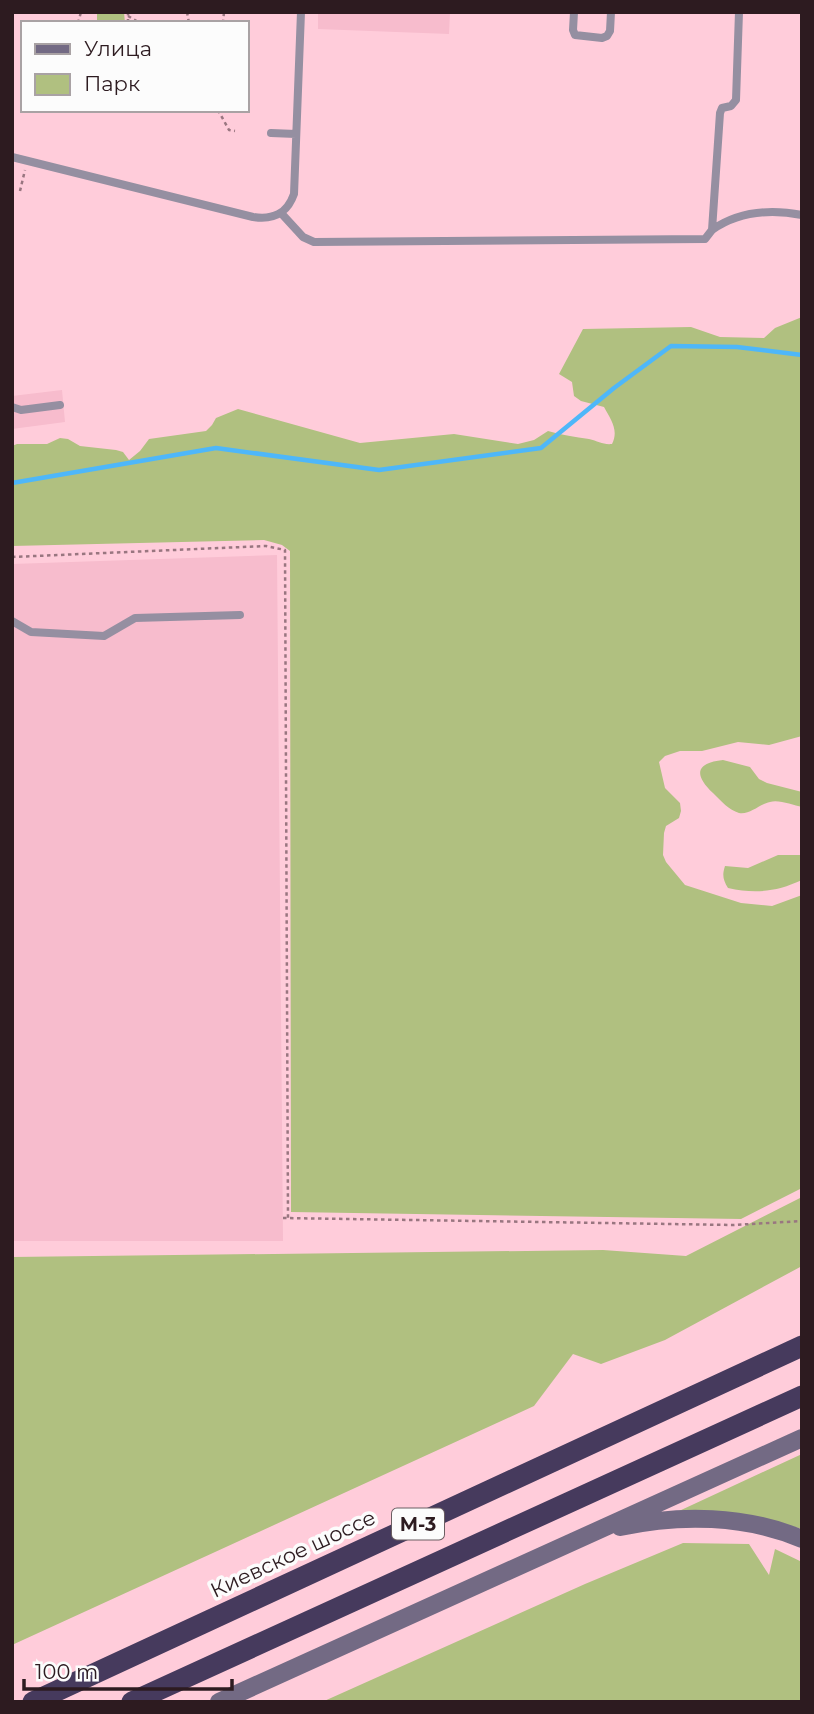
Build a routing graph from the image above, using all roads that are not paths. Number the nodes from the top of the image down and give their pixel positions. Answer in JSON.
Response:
{"nodes":[{"id":1,"x":301,"y":12,"type":"edge"},
{"id":2,"x":574,"y":12,"type":"edge"},
{"id":3,"x":611,"y":12,"type":"edge"},
{"id":4,"x":739,"y":12,"type":"edge"},
{"id":5,"x":271,"y":133,"type":"dead end"},
{"id":6,"x":296,"y":134,"type":"junction"},
{"id":7,"x":12,"y":157,"type":"edge"},
{"id":8,"x":281,"y":214,"type":"junction"},
{"id":9,"x":802,"y":215,"type":"edge"},
{"id":10,"x":712,"y":230,"type":"junction"},
{"id":11,"x":60,"y":405,"type":"dead end"},
{"id":12,"x":12,"y":407,"type":"edge"},
{"id":13,"x":240,"y":615,"type":"dead end"},
{"id":14,"x":12,"y":621,"type":"edge"},
{"id":15,"x":802,"y":1346,"type":"edge"},
{"id":16,"x":802,"y":1396,"type":"edge"},
{"id":17,"x":802,"y":1438,"type":"edge"},
{"id":18,"x":576,"y":1539,"type":"junction"},
{"id":19,"x":802,"y":1539,"type":"edge"},
{"id":20,"x":33,"y":1702,"type":"edge"},
{"id":21,"x":132,"y":1702,"type":"edge"},
{"id":22,"x":219,"y":1702,"type":"edge"}],
"edges":[{"from":1,"to":6,"type":"lane"},
{"from":2,"to":3,"type":"lane"},
{"from":4,"to":10,"type":"lane"},
{"from":5,"to":6,"type":"lane"},
{"from":6,"to":8,"type":"lane"},
{"from":7,"to":8,"type":"lane"},
{"from":8,"to":10,"type":"lane"},
{"from":9,"to":10,"type":"lane"},
{"from":11,"to":12,"type":"lane"},
{"from":13,"to":14,"type":"lane"},
{"from":15,"to":20,"type":"highway","name":"Киевское шоссе","number":"М-3"},
{"from":16,"to":21,"type":"highway","number":"М-3"},
{"from":17,"to":18,"type":"main road"},
{"from":18,"to":19,"type":"main road"},
{"from":18,"to":22,"type":"main road"}]}
